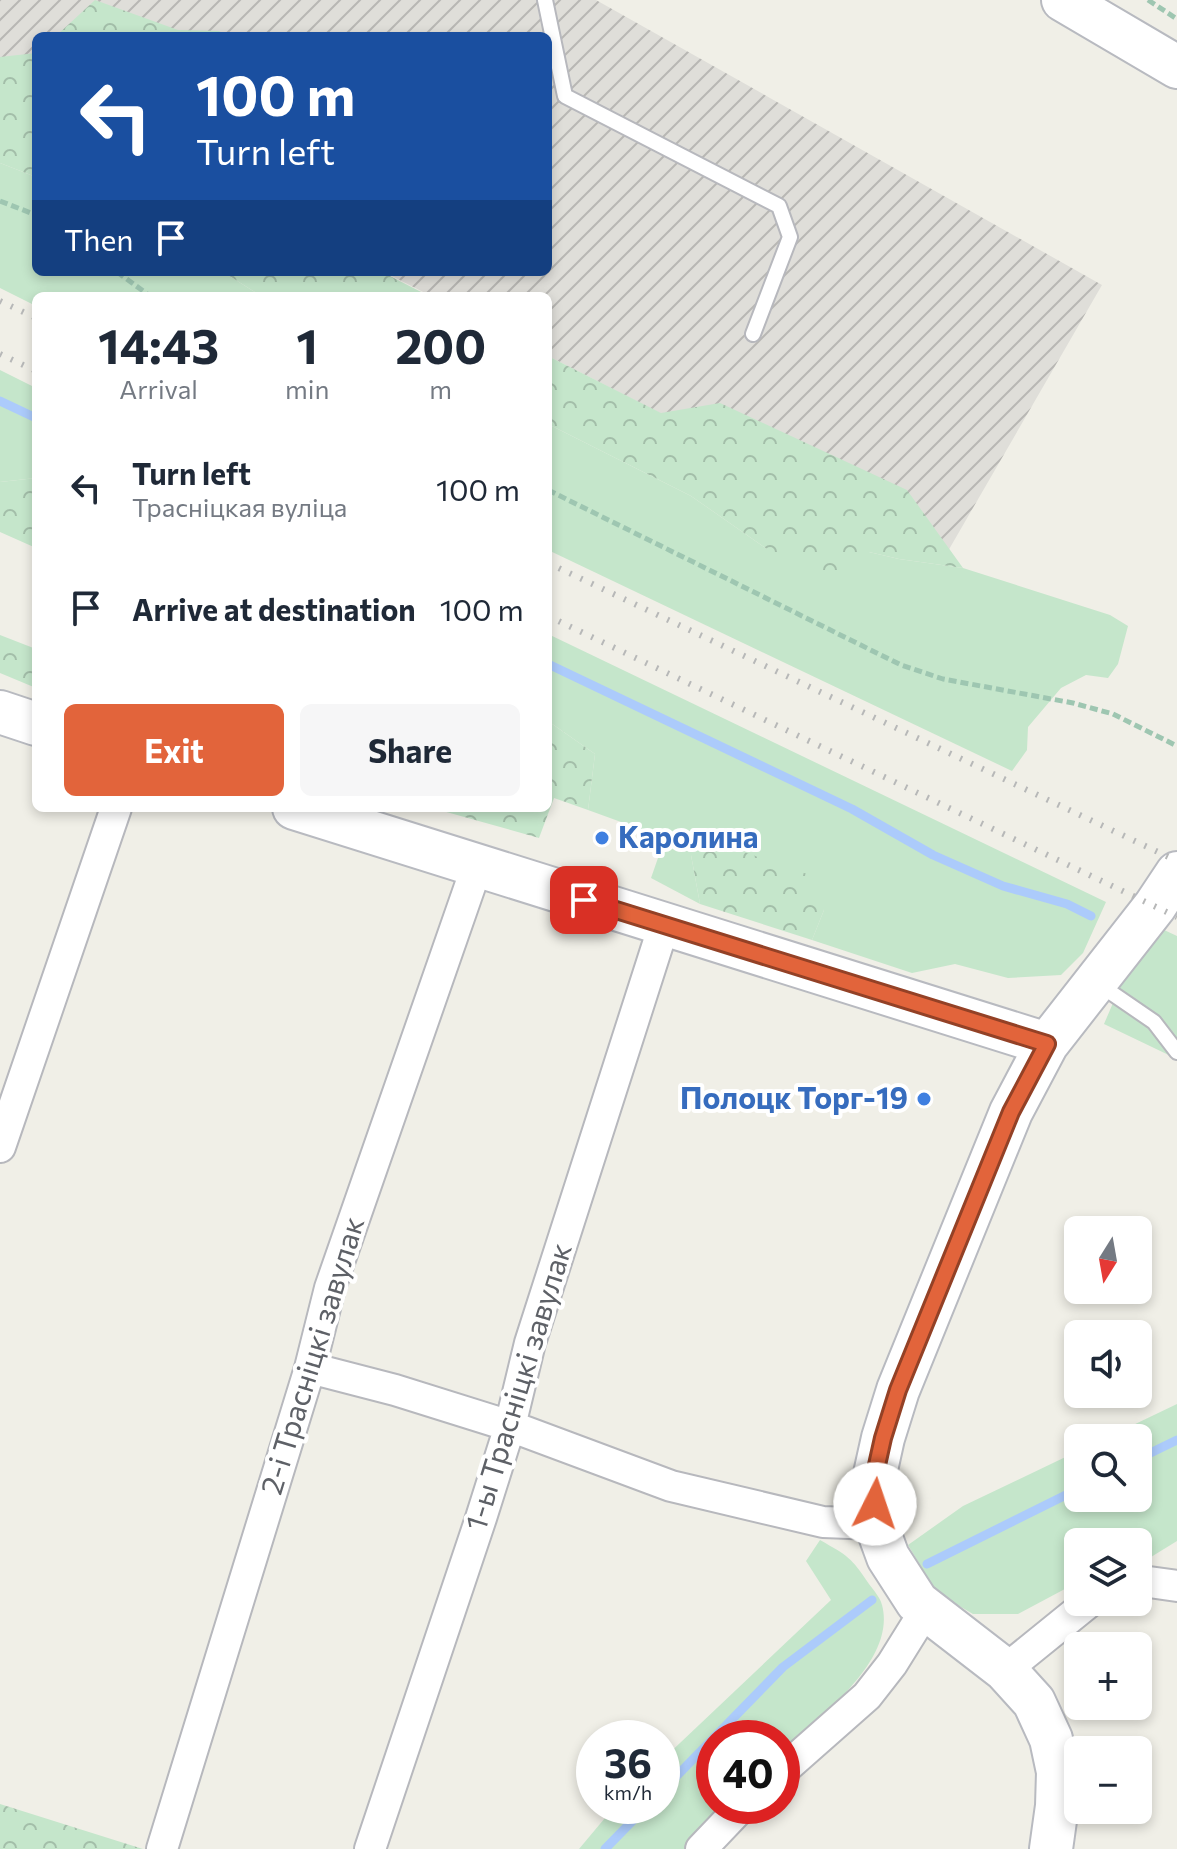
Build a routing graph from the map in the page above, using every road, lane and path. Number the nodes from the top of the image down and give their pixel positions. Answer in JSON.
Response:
{"nodes":[{"id":1,"x":545,"y":0,"type":"edge"},
{"id":2,"x":1063,"y":0,"type":"edge"},
{"id":3,"x":1148,"y":0,"type":"edge"},
{"id":4,"x":1177,"y":19,"type":"edge"},
{"id":5,"x":552,"y":32,"type":"edge"},
{"id":6,"x":552,"y":34,"type":"edge"},
{"id":7,"x":1177,"y":67,"type":"edge"},
{"id":8,"x":0,"y":201,"type":"edge"},
{"id":9,"x":32,"y":213,"type":"edge"},
{"id":10,"x":122,"y":276,"type":"edge"},
{"id":11,"x":144,"y":292,"type":"edge"},
{"id":12,"x":753,"y":334,"type":"dead end"},
{"id":13,"x":552,"y":492,"type":"edge"},
{"id":14,"x":0,"y":712,"type":"edge"},
{"id":15,"x":32,"y":723,"type":"edge"},
{"id":16,"x":1177,"y":746,"type":"edge"},
{"id":17,"x":115,"y":812,"type":"edge"},
{"id":18,"x":307,"y":812,"type":"edge"},
{"id":19,"x":477,"y":866,"type":"junction"},
{"id":20,"x":1177,"y":873,"type":"edge"},
{"id":21,"x":664,"y":925,"type":"junction"},
{"id":22,"x":1096,"y":982,"type":"junction"},
{"id":23,"x":1047,"y":1044,"type":"junction"},
{"id":24,"x":1177,"y":1052,"type":"edge"},
{"id":25,"x":9,"y":1094,"type":"edge"},
{"id":26,"x":0,"y":1147,"type":"edge"},
{"id":27,"x":310,"y":1368,"type":"junction"},
{"id":28,"x":510,"y":1426,"type":"junction"},
{"id":29,"x":876,"y":1524,"type":"junction"},
{"id":30,"x":1152,"y":1582,"type":"edge"},
{"id":31,"x":1177,"y":1586,"type":"edge"},
{"id":32,"x":925,"y":1611,"type":"junction"},
{"id":33,"x":1072,"y":1616,"type":"edge"},
{"id":34,"x":1005,"y":1670,"type":"junction"},
{"id":35,"x":800,"y":1755,"type":"edge"},
{"id":36,"x":725,"y":1824,"type":"edge"},
{"id":37,"x":162,"y":1849,"type":"edge"},
{"id":38,"x":370,"y":1849,"type":"edge"},
{"id":39,"x":701,"y":1849,"type":"edge"},
{"id":40,"x":1051,"y":1849,"type":"edge"}],
"edges":[{"from":1,"to":5,"type":"lane"},
{"from":2,"to":7,"type":"street"},
{"from":3,"to":4,"type":"path"},
{"from":6,"to":12,"type":"lane"},
{"from":8,"to":9,"type":"path"},
{"from":10,"to":11,"type":"path"},
{"from":13,"to":16,"type":"path"},
{"from":14,"to":15,"type":"street"},
{"from":17,"to":25,"type":"street"},
{"from":18,"to":19,"type":"street"},
{"from":19,"to":21,"type":"street"},
{"from":19,"to":27,"type":"street","name":"2-і Трасніцкі завулак"},
{"from":20,"to":22,"type":"street"},
{"from":21,"to":23,"type":"street"},
{"from":21,"to":28,"type":"street","name":"1-ы Трасніцкі завулак"},
{"from":22,"to":23,"type":"street"},
{"from":22,"to":24,"type":"lane"},
{"from":23,"to":29,"type":"street"},
{"from":25,"to":26,"type":"street"},
{"from":27,"to":28,"type":"street"},
{"from":27,"to":37,"type":"street","name":"2-і Трасніцкі завулак"},
{"from":28,"to":29,"type":"street"},
{"from":28,"to":38,"type":"street","name":"1-ы Трасніцкі завулак"},
{"from":29,"to":32,"type":"street"},
{"from":30,"to":31,"type":"street"},
{"from":32,"to":34,"type":"street"},
{"from":32,"to":35,"type":"street"},
{"from":33,"to":34,"type":"street"},
{"from":34,"to":40,"type":"street"},
{"from":36,"to":39,"type":"street"}]}
